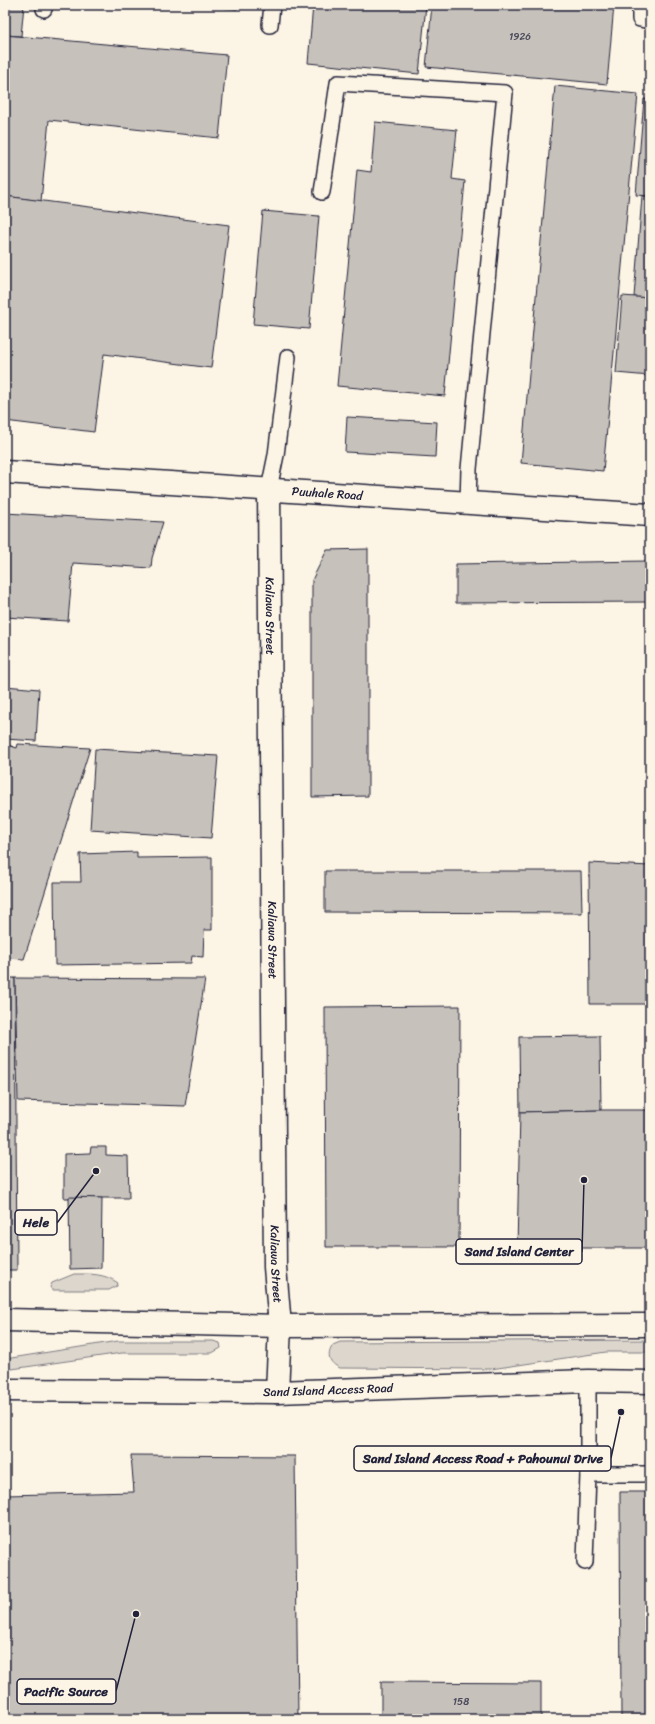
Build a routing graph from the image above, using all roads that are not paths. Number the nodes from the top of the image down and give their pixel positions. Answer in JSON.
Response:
{"nodes":[{"id":1,"x":272,"y":5,"type":"edge"},
{"id":2,"x":640,"y":5,"type":"edge"},
{"id":3,"x":650,"y":21,"type":"edge"},
{"id":4,"x":270,"y":25,"type":"dead end"},
{"id":5,"x":322,"y":192,"type":"dead end"},
{"id":6,"x":288,"y":357,"type":"dead end"},
{"id":7,"x":5,"y":472,"type":"edge"},
{"id":8,"x":269,"y":489,"type":"junction"},
{"id":9,"x":468,"y":502,"type":"junction"},
{"id":10,"x":650,"y":515,"type":"edge"},
{"id":11,"x":5,"y":1320,"type":"edge"},
{"id":12,"x":650,"y":1325,"type":"edge"},
{"id":13,"x":280,"y":1326,"type":"junction"},
{"id":14,"x":588,"y":1381,"type":"junction"},
{"id":15,"x":650,"y":1382,"type":"edge"},
{"id":16,"x":5,"y":1390,"type":"edge"},
{"id":17,"x":277,"y":1392,"type":"junction"},
{"id":18,"x":588,"y":1474,"type":"junction"},
{"id":19,"x":650,"y":1474,"type":"edge"},
{"id":20,"x":585,"y":1562,"type":"dead end"}],
"edges":[{"from":1,"to":4,"type":"lane"},
{"from":2,"to":3,"type":"lane"},
{"from":5,"to":9,"type":"lane"},
{"from":6,"to":8,"type":"lane"},
{"from":7,"to":8,"type":"street","name":"Puuhale Road"},
{"from":8,"to":9,"type":"street","name":"Puuhale Road"},
{"from":8,"to":13,"type":"street","name":"Kaliawa Street"},
{"from":9,"to":10,"type":"street","name":"Puuhale Road"},
{"from":11,"to":13,"type":"street"},
{"from":12,"to":13,"type":"street"},
{"from":13,"to":17,"type":"street","name":"Kaliawa Street"},
{"from":14,"to":15,"type":"street","name":"Sand Island Access Road"},
{"from":14,"to":17,"type":"street","name":"Sand Island Access Road"},
{"from":14,"to":18,"type":"lane"},
{"from":16,"to":17,"type":"street","name":"Sand Island Access Road"},
{"from":18,"to":19,"type":"lane"},
{"from":18,"to":20,"type":"lane"}]}
